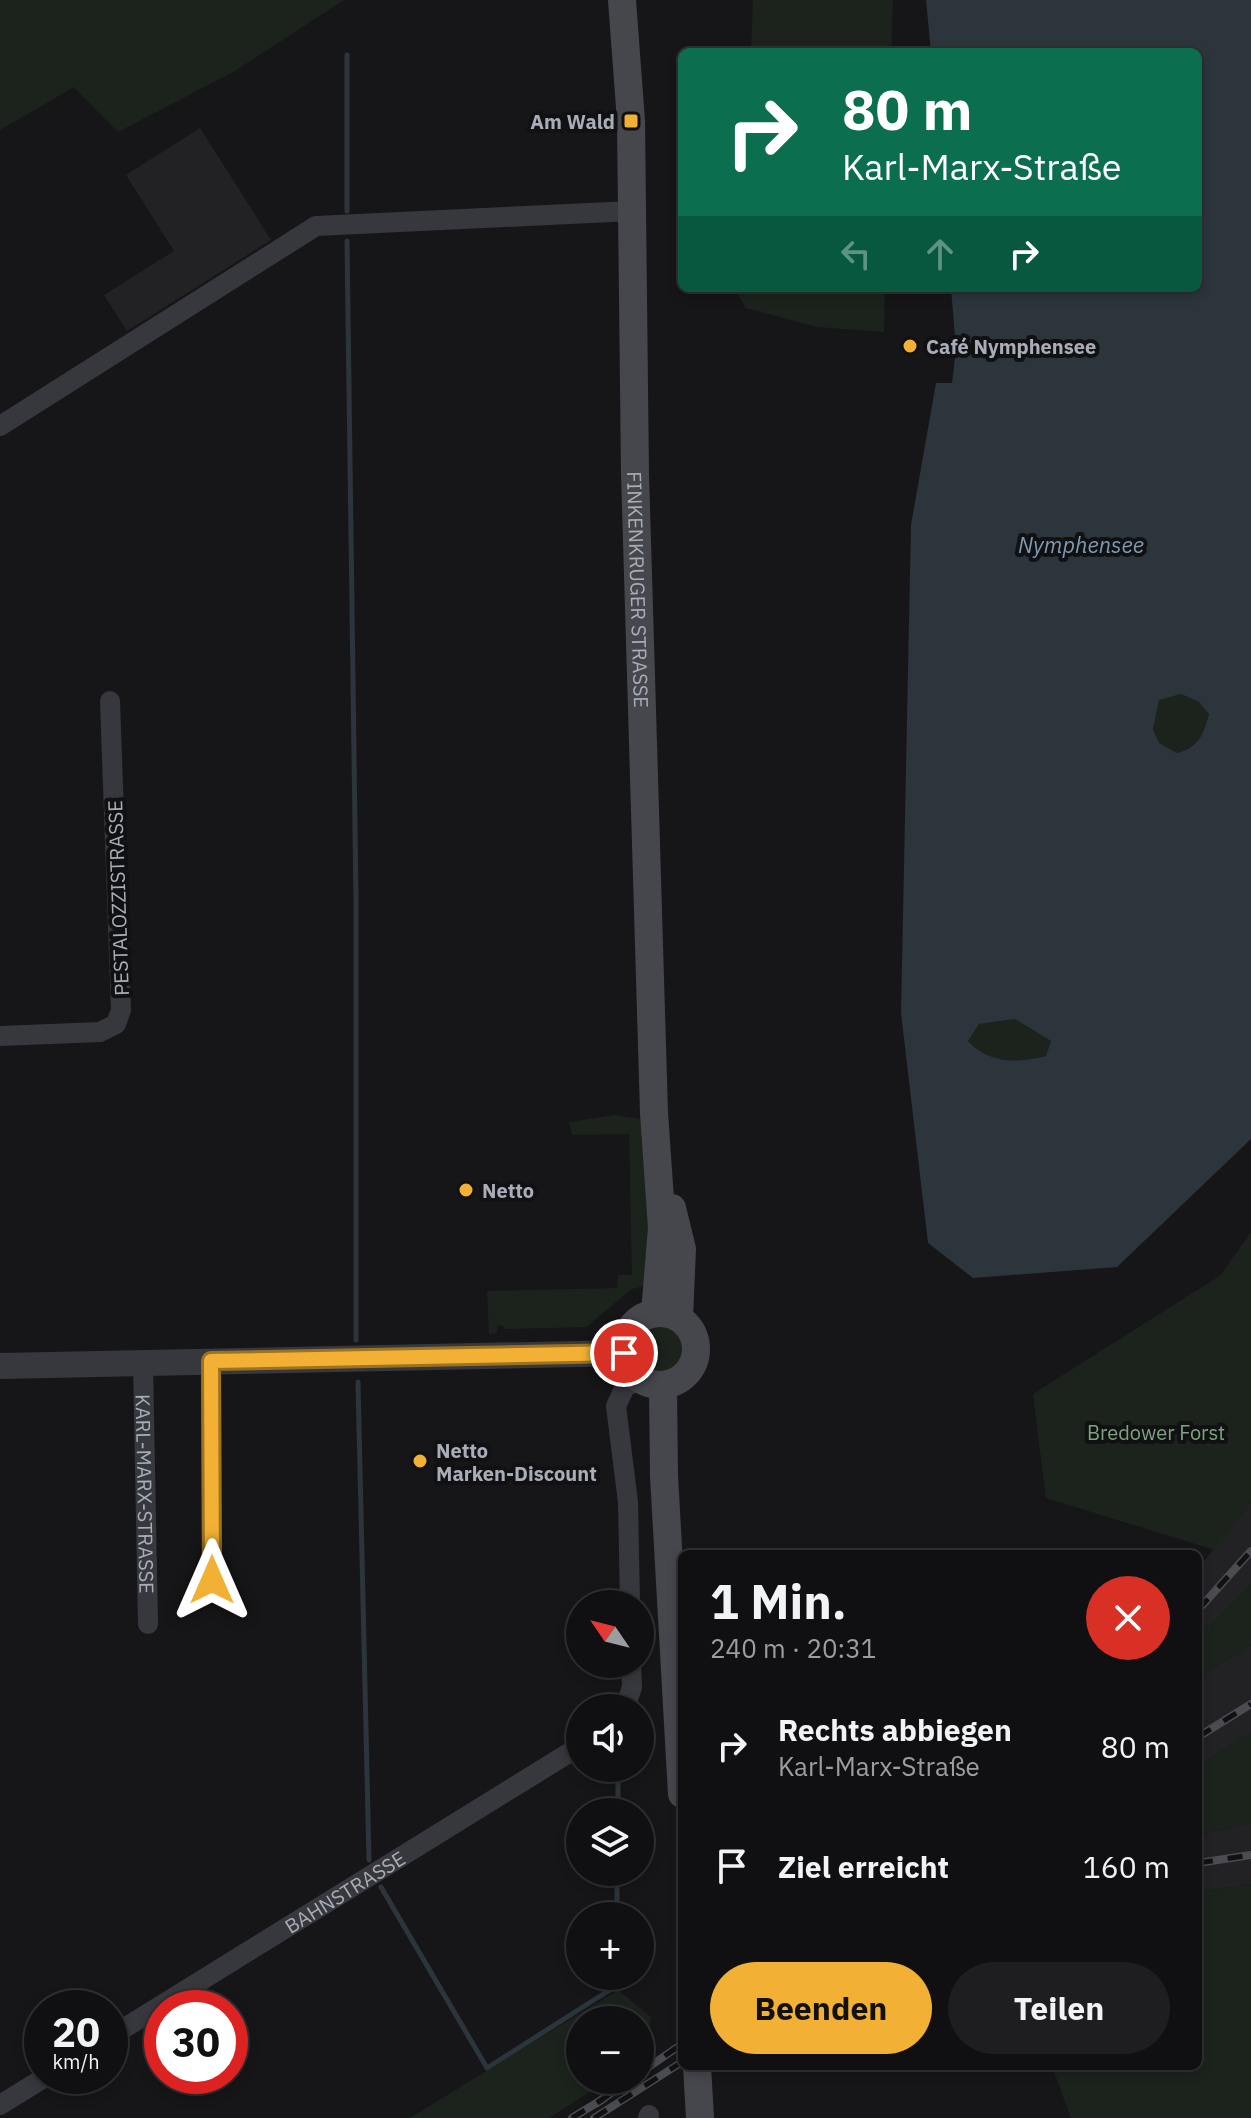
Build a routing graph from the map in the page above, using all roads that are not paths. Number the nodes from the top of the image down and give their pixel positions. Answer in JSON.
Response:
{"nodes":[{"id":1,"x":622,"y":0,"type":"edge"},
{"id":2,"x":632,"y":211,"type":"junction"},
{"id":3,"x":0,"y":426,"type":"edge"},
{"id":4,"x":110,"y":701,"type":"dead end"},
{"id":5,"x":0,"y":1036,"type":"edge"},
{"id":6,"x":667,"y":1316,"type":"junction"},
{"id":7,"x":624,"y":1353,"type":"junction"},
{"id":8,"x":211,"y":1361,"type":"junction"},
{"id":9,"x":143,"y":1362,"type":"junction"},
{"id":10,"x":0,"y":1366,"type":"edge"},
{"id":11,"x":652,"y":1383,"type":"junction"},
{"id":12,"x":212,"y":1580,"type":"dead end"},
{"id":13,"x":630,"y":1590,"type":"edge"},
{"id":14,"x":148,"y":1624,"type":"dead end"},
{"id":15,"x":678,"y":1723,"type":"edge"},
{"id":16,"x":566,"y":1755,"type":"edge"},
{"id":17,"x":128,"y":2026,"type":"edge"},
{"id":18,"x":697,"y":2070,"type":"edge"},
{"id":19,"x":24,"y":2090,"type":"edge"},
{"id":20,"x":0,"y":2105,"type":"edge"},
{"id":21,"x":700,"y":2109,"type":"edge"}],
"edges":[{"from":1,"to":2,"type":"main road","name":"FINKENKRUGER STRASSE"},
{"from":2,"to":3,"type":"street"},
{"from":2,"to":6,"type":"main road","name":"FINKENKRUGER STRASSE"},
{"from":4,"to":5,"type":"street","name":"PESTALOZZISTRASSE"},
{"from":6,"to":7,"type":"main road"},
{"from":6,"to":11,"type":"main road"},
{"from":7,"to":8,"type":"street"},
{"from":7,"to":11,"type":"main road"},
{"from":8,"to":9,"type":"street"},
{"from":8,"to":12,"type":"street"},
{"from":9,"to":10,"type":"street"},
{"from":9,"to":14,"type":"street","name":"KARL-MARX-STRASSE"},
{"from":11,"to":13,"type":"street"},
{"from":11,"to":15,"type":"main road"},
{"from":16,"to":17,"type":"street","name":"BAHNSTRASSE"},
{"from":18,"to":21,"type":"main road"},
{"from":19,"to":20,"type":"street"}]}
